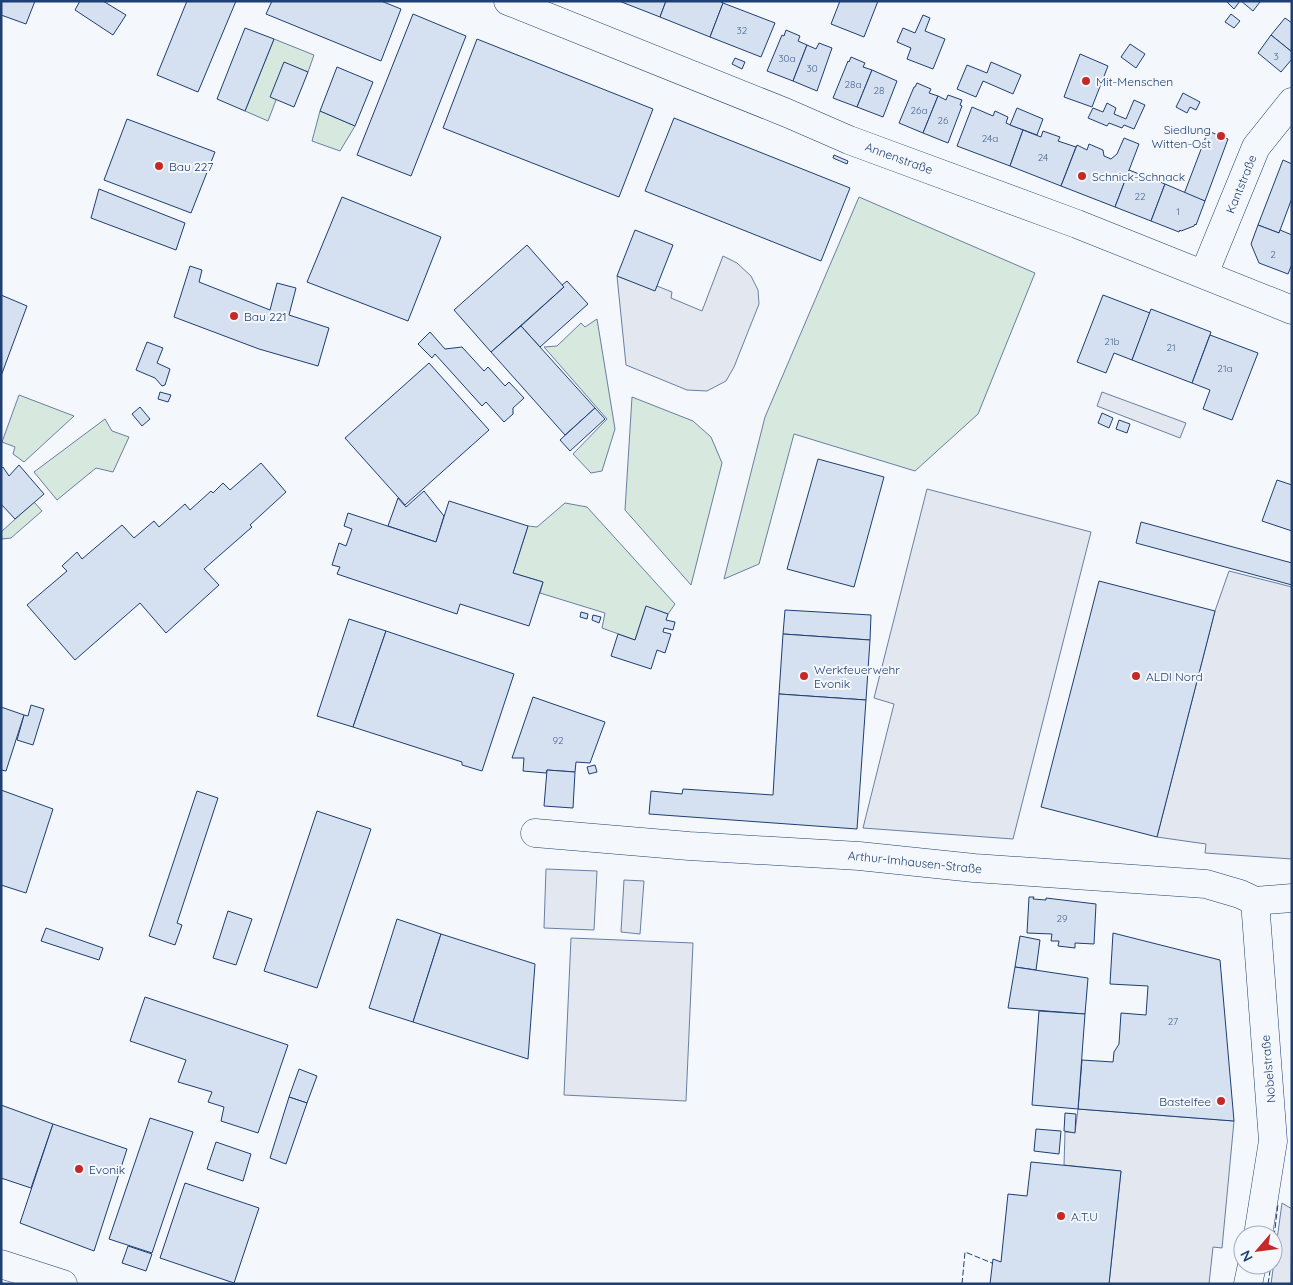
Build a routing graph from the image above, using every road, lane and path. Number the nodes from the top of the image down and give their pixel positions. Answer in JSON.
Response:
{"nodes":[{"id":1,"x":508,"y":1,"type":"edge"},
{"id":2,"x":1292,"y":102,"type":"edge"},
{"id":3,"x":1204,"y":274,"type":"junction"},
{"id":4,"x":1292,"y":310,"type":"edge"},
{"id":5,"x":535,"y":833,"type":"dead end"},
{"id":6,"x":1292,"y":898,"type":"edge"},
{"id":7,"x":1255,"y":901,"type":"junction"},
{"id":8,"x":1260,"y":1225,"type":"edge"},
{"id":9,"x":1,"y":1264,"type":"edge"},
{"id":10,"x":63,"y":1284,"type":"edge"}],
"edges":[{"from":1,"to":3,"type":"street","name":"Annenstraße"},
{"from":2,"to":3,"type":"street","name":"Kantstraße"},
{"from":3,"to":4,"type":"street","name":"Annenstraße"},
{"from":5,"to":7,"type":"street","name":"Arthur-Imhausen-Straße"},
{"from":6,"to":7,"type":"street","name":"Arthur-Imhausen-Straße"},
{"from":7,"to":8,"type":"street","name":"Nobelstraße"},
{"from":9,"to":10,"type":"street"}]}
